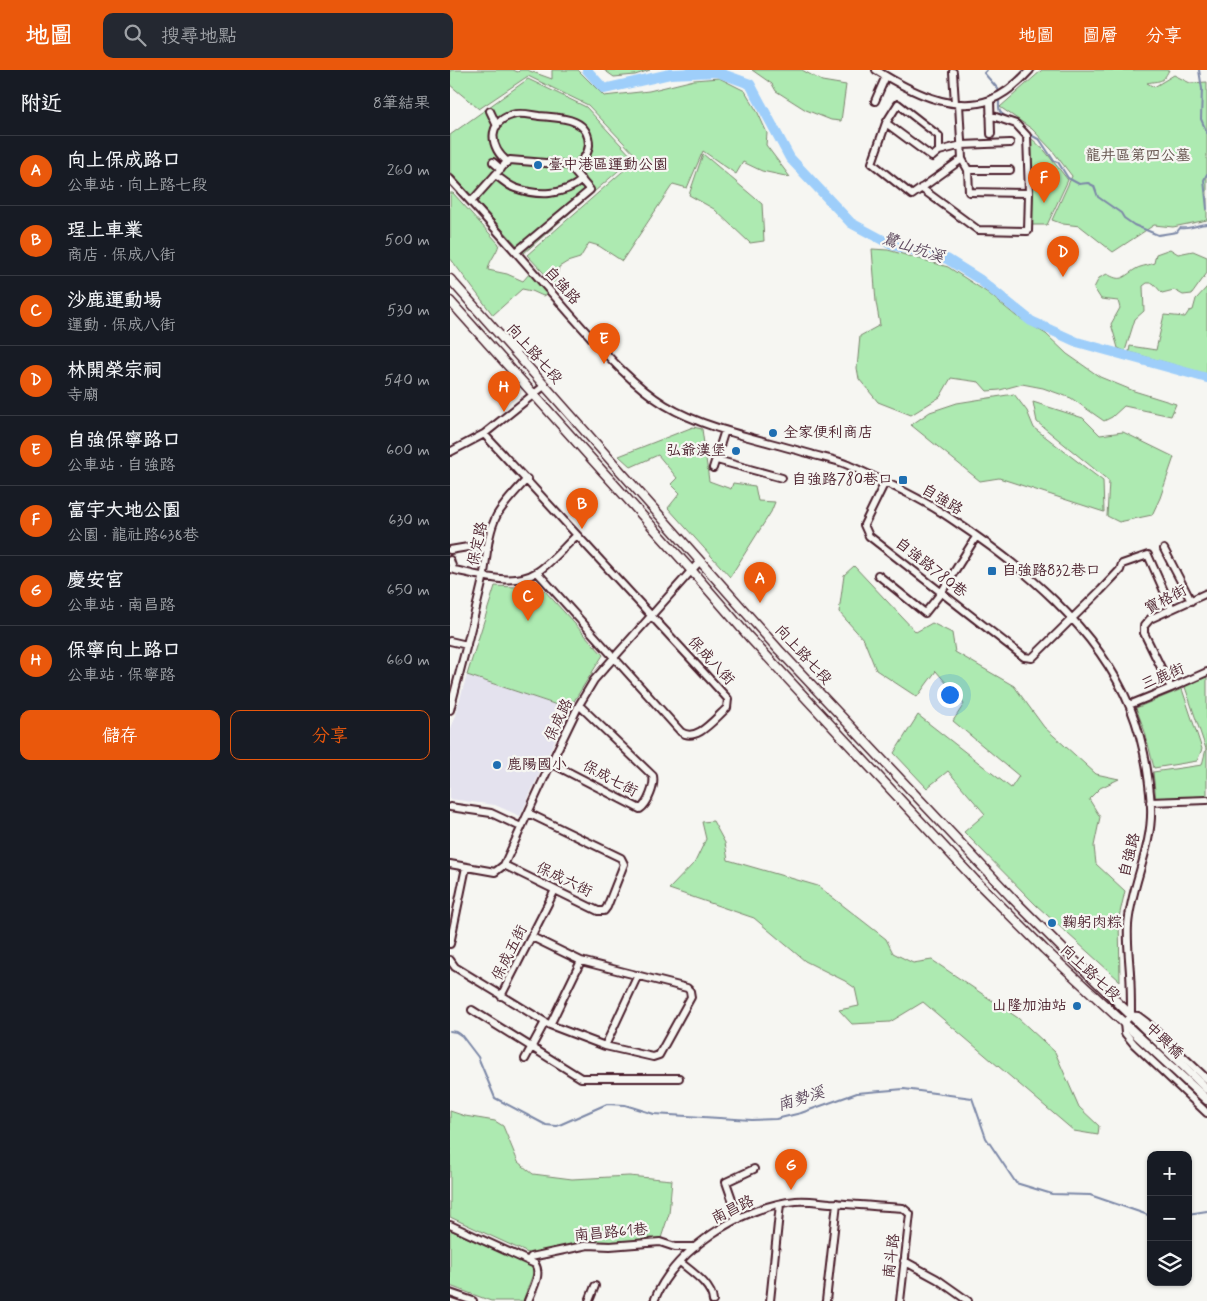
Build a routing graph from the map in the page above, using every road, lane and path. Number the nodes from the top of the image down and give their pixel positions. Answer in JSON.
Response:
{"nodes":[{"id":1,"x":876,"y":70,"type":"edge"},
{"id":2,"x":1030,"y":70,"type":"edge"},
{"id":3,"x":953,"y":72,"type":"dead end"},
{"id":4,"x":886,"y":76,"type":"junction"},
{"id":5,"x":990,"y":100,"type":"junction"},
{"id":6,"x":874,"y":102,"type":"dead end"},
{"id":7,"x":957,"y":104,"type":"junction"},
{"id":8,"x":490,"y":111,"type":"dead end"},
{"id":9,"x":990,"y":115,"type":"junction"},
{"id":10,"x":886,"y":123,"type":"junction"},
{"id":11,"x":498,"y":126,"type":"junction"},
{"id":12,"x":992,"y":134,"type":"dead end"},
{"id":13,"x":1010,"y":143,"type":"dead end"},
{"id":14,"x":962,"y":145,"type":"junction"},
{"id":15,"x":939,"y":150,"type":"junction"},
{"id":16,"x":962,"y":159,"type":"junction"},
{"id":17,"x":493,"y":162,"type":"dead end"},
{"id":18,"x":508,"y":162,"type":"junction"},
{"id":19,"x":572,"y":168,"type":"junction"},
{"id":20,"x":500,"y":169,"type":"junction"},
{"id":21,"x":968,"y":170,"type":"junction"},
{"id":22,"x":1010,"y":170,"type":"dead end"},
{"id":23,"x":495,"y":175,"type":"junction"},
{"id":24,"x":450,"y":179,"type":"edge"},
{"id":25,"x":582,"y":180,"type":"junction"},
{"id":26,"x":921,"y":188,"type":"junction"},
{"id":27,"x":1029,"y":193,"type":"junction"},
{"id":28,"x":471,"y":202,"type":"junction"},
{"id":29,"x":516,"y":252,"type":"junction"},
{"id":30,"x":450,"y":279,"type":"edge"},
{"id":31,"x":450,"y":301,"type":"edge"},
{"id":32,"x":544,"y":386,"type":"junction"},
{"id":33,"x":534,"y":394,"type":"junction"},
{"id":34,"x":725,"y":430,"type":"junction"},
{"id":35,"x":484,"y":434,"type":"junction"},
{"id":36,"x":450,"y":452,"type":"edge"},
{"id":37,"x":717,"y":460,"type":"junction"},
{"id":38,"x":714,"y":468,"type":"dead end"},
{"id":39,"x":782,"y":478,"type":"dead end"},
{"id":40,"x":527,"y":479,"type":"junction"},
{"id":41,"x":885,"y":482,"type":"junction"},
{"id":42,"x":577,"y":535,"type":"junction"},
{"id":43,"x":976,"y":537,"type":"junction"},
{"id":44,"x":488,"y":549,"type":"junction"},
{"id":45,"x":1164,"y":549,"type":"dead end"},
{"id":46,"x":450,"y":550,"type":"edge"},
{"id":47,"x":450,"y":560,"type":"edge"},
{"id":48,"x":700,"y":561,"type":"junction"},
{"id":49,"x":451,"y":569,"type":"edge"},
{"id":50,"x":692,"y":571,"type":"junction"},
{"id":51,"x":537,"y":572,"type":"junction"},
{"id":52,"x":878,"y":575,"type":"dead end"},
{"id":53,"x":484,"y":576,"type":"junction"},
{"id":54,"x":941,"y":593,"type":"junction"},
{"id":55,"x":1207,"y":593,"type":"edge"},
{"id":56,"x":1191,"y":600,"type":"junction"},
{"id":57,"x":1172,"y":609,"type":"junction"},
{"id":58,"x":651,"y":615,"type":"junction"},
{"id":59,"x":1072,"y":619,"type":"junction"},
{"id":60,"x":450,"y":641,"type":"edge"},
{"id":61,"x":468,"y":645,"type":"junction"},
{"id":62,"x":612,"y":658,"type":"junction"},
{"id":63,"x":1207,"y":672,"type":"edge"},
{"id":64,"x":1171,"y":688,"type":"junction"},
{"id":65,"x":451,"y":700,"type":"edge"},
{"id":66,"x":1129,"y":705,"type":"junction"},
{"id":67,"x":579,"y":706,"type":"junction"},
{"id":68,"x":450,"y":710,"type":"edge"},
{"id":69,"x":552,"y":763,"type":"junction"},
{"id":70,"x":1207,"y":800,"type":"edge"},
{"id":71,"x":1150,"y":802,"type":"junction"},
{"id":72,"x":450,"y":807,"type":"edge"},
{"id":73,"x":528,"y":813,"type":"junction"},
{"id":74,"x":521,"y":827,"type":"junction"},
{"id":75,"x":450,"y":864,"type":"edge"},
{"id":76,"x":504,"y":866,"type":"junction"},
{"id":77,"x":466,"y":867,"type":"junction"},
{"id":78,"x":555,"y":890,"type":"junction"},
{"id":79,"x":532,"y":937,"type":"junction"},
{"id":80,"x":450,"y":944,"type":"edge"},
{"id":81,"x":450,"y":960,"type":"edge"},
{"id":82,"x":582,"y":961,"type":"junction"},
{"id":83,"x":638,"y":975,"type":"junction"},
{"id":84,"x":502,"y":996,"type":"junction"},
{"id":85,"x":472,"y":1010,"type":"dead end"},
{"id":86,"x":1131,"y":1015,"type":"junction"},
{"id":87,"x":547,"y":1023,"type":"junction"},
{"id":88,"x":1124,"y":1023,"type":"junction"},
{"id":89,"x":605,"y":1046,"type":"junction"},
{"id":90,"x":531,"y":1047,"type":"junction"},
{"id":91,"x":525,"y":1059,"type":"dead end"},
{"id":92,"x":679,"y":1078,"type":"dead end"},
{"id":93,"x":1207,"y":1079,"type":"edge"},
{"id":94,"x":1207,"y":1088,"type":"edge"},
{"id":95,"x":1207,"y":1100,"type":"edge"},
{"id":96,"x":1207,"y":1113,"type":"edge"},
{"id":97,"x":754,"y":1169,"type":"dead end"},
{"id":98,"x":836,"y":1203,"type":"junction"},
{"id":99,"x":780,"y":1204,"type":"junction"},
{"id":100,"x":910,"y":1214,"type":"joint"},
{"id":101,"x":739,"y":1219,"type":"junction"},
{"id":102,"x":450,"y":1225,"type":"edge"},
{"id":103,"x":696,"y":1247,"type":"junction"},
{"id":104,"x":529,"y":1260,"type":"junction"},
{"id":105,"x":904,"y":1261,"type":"junction"},
{"id":106,"x":680,"y":1262,"type":"junction"},
{"id":107,"x":595,"y":1286,"type":"dead end"},
{"id":108,"x":450,"y":1293,"type":"edge"},
{"id":109,"x":473,"y":1301,"type":"edge"},
{"id":110,"x":528,"y":1301,"type":"edge"},
{"id":111,"x":589,"y":1301,"type":"edge"},
{"id":112,"x":654,"y":1301,"type":"edge"},
{"id":113,"x":713,"y":1301,"type":"edge"},
{"id":114,"x":770,"y":1301,"type":"edge"},
{"id":115,"x":826,"y":1301,"type":"edge"},
{"id":116,"x":900,"y":1301,"type":"edge"},
{"id":117,"x":968,"y":1301,"type":"edge"}],
"edges":[{"from":1,"to":4,"type":"street"},
{"from":2,"to":5,"type":"street"},
{"from":3,"to":7,"type":"street"},
{"from":4,"to":6,"type":"street"},
{"from":4,"to":7,"type":"street"},
{"from":5,"to":7,"type":"street"},
{"from":5,"to":9,"type":"street"},
{"from":7,"to":14,"type":"street"},
{"from":8,"to":11,"type":"street"},
{"from":9,"to":12,"type":"street"},
{"from":9,"to":27,"type":"street"},
{"from":10,"to":15,"type":"street"},
{"from":10,"to":15,"type":"street"},
{"from":10,"to":26,"type":"street"},
{"from":11,"to":18,"type":"street"},
{"from":11,"to":19,"type":"street"},
{"from":13,"to":14,"type":"street"},
{"from":14,"to":15,"type":"street"},
{"from":14,"to":16,"type":"street"},
{"from":16,"to":21,"type":"street"},
{"from":16,"to":26,"type":"street"},
{"from":17,"to":20,"type":"street"},
{"from":18,"to":19,"type":"street"},
{"from":18,"to":20,"type":"street"},
{"from":19,"to":25,"type":"street"},
{"from":20,"to":23,"type":"street"},
{"from":21,"to":22,"type":"street"},
{"from":21,"to":27,"type":"street"},
{"from":23,"to":25,"type":"street"},
{"from":23,"to":28,"type":"street"},
{"from":24,"to":28,"type":"street","name":"自強路"},
{"from":25,"to":29,"type":"street"},
{"from":26,"to":27,"type":"street"},
{"from":28,"to":29,"type":"street","name":"自強路"},
{"from":29,"to":34,"type":"street","name":"自強路"},
{"from":30,"to":32,"type":"main road","name":"向上路七段"},
{"from":31,"to":33,"type":"main road","name":"向上路七段"},
{"from":32,"to":33,"type":"street"},
{"from":32,"to":48,"type":"main road","name":"向上路七段"},
{"from":33,"to":35,"type":"street"},
{"from":33,"to":50,"type":"main road","name":"向上路七段"},
{"from":34,"to":37,"type":"street"},
{"from":34,"to":41,"type":"street","name":"自強路"},
{"from":35,"to":36,"type":"street"},
{"from":35,"to":40,"type":"street","name":"保成八街"},
{"from":37,"to":38,"type":"street"},
{"from":37,"to":39,"type":"street"},
{"from":40,"to":42,"type":"street","name":"保成八街"},
{"from":40,"to":44,"type":"street","name":"保定路"},
{"from":41,"to":43,"type":"street","name":"自強路"},
{"from":41,"to":54,"type":"street","name":"自強路780巷"},
{"from":42,"to":51,"type":"street"},
{"from":42,"to":58,"type":"street","name":"保成八街"},
{"from":43,"to":54,"type":"street"},
{"from":43,"to":59,"type":"street","name":"自強路"},
{"from":44,"to":46,"type":"street"},
{"from":44,"to":53,"type":"street","name":"保定路"},
{"from":45,"to":56,"type":"street"},
{"from":47,"to":49,"type":"street"},
{"from":48,"to":50,"type":"street","name":"保成路"},
{"from":48,"to":86,"type":"main road","name":"向上路七段"},
{"from":49,"to":53,"type":"street"},
{"from":50,"to":58,"type":"street","name":"保成路"},
{"from":50,"to":88,"type":"main road","name":"向上路七段"},
{"from":51,"to":53,"type":"street"},
{"from":51,"to":62,"type":"street","name":"保成八街"},
{"from":52,"to":54,"type":"street"},
{"from":53,"to":61,"type":"street","name":"保定路"},
{"from":54,"to":59,"type":"street","name":"自強路780巷"},
{"from":55,"to":56,"type":"street","name":"寶格街"},
{"from":56,"to":57,"type":"street","name":"寶格街"},
{"from":57,"to":59,"type":"street"},
{"from":57,"to":64,"type":"street","name":"寶格街"},
{"from":58,"to":62,"type":"street","name":"保成路"},
{"from":58,"to":62,"type":"street","name":"保成八街"},
{"from":59,"to":66,"type":"street","name":"自強路"},
{"from":60,"to":61,"type":"street"},
{"from":61,"to":65,"type":"street","name":"保定路"},
{"from":62,"to":67,"type":"street","name":"保成路"},
{"from":63,"to":64,"type":"street","name":"三鹿街"},
{"from":64,"to":66,"type":"street","name":"三鹿街"},
{"from":65,"to":68,"type":"street","name":"保定路"},
{"from":66,"to":71,"type":"street","name":"自強路"},
{"from":67,"to":69,"type":"street","name":"保成路"},
{"from":67,"to":69,"type":"street","name":"保成七街"},
{"from":69,"to":73,"type":"street","name":"保成路"},
{"from":70,"to":71,"type":"street"},
{"from":71,"to":86,"type":"street","name":"自強路"},
{"from":72,"to":74,"type":"street"},
{"from":73,"to":74,"type":"street","name":"保成路"},
{"from":73,"to":78,"type":"street","name":"保成六街"},
{"from":74,"to":76,"type":"street","name":"保成路"},
{"from":75,"to":77,"type":"street"},
{"from":76,"to":77,"type":"street"},
{"from":76,"to":78,"type":"street","name":"保成六街"},
{"from":77,"to":80,"type":"street"},
{"from":78,"to":79,"type":"street","name":"保成五街"},
{"from":79,"to":82,"type":"street"},
{"from":79,"to":84,"type":"street","name":"保成五街"},
{"from":81,"to":84,"type":"street","name":"保成五街"},
{"from":82,"to":83,"type":"street"},
{"from":82,"to":87,"type":"street"},
{"from":83,"to":89,"type":"street"},
{"from":83,"to":89,"type":"street"},
{"from":84,"to":87,"type":"street"},
{"from":85,"to":90,"type":"street"},
{"from":86,"to":88,"type":"street"},
{"from":86,"to":93,"type":"street"},
{"from":86,"to":94,"type":"main road","name":"中興橋"},
{"from":87,"to":89,"type":"street"},
{"from":87,"to":90,"type":"street"},
{"from":88,"to":95,"type":"main road","name":"中興橋"},
{"from":88,"to":96,"type":"street"},
{"from":90,"to":91,"type":"street"},
{"from":90,"to":92,"type":"street"},
{"from":97,"to":101,"type":"street"},
{"from":98,"to":99,"type":"street","name":"南昌路"},
{"from":98,"to":100,"type":"street","name":"南昌路"},
{"from":98,"to":115,"type":"street"},
{"from":99,"to":101,"type":"street","name":"南昌路"},
{"from":99,"to":114,"type":"street"},
{"from":100,"to":105,"type":"street","name":"南斗路"},
{"from":101,"to":103,"type":"street","name":"南昌路"},
{"from":102,"to":104,"type":"street"},
{"from":103,"to":104,"type":"street","name":"南昌路61巷"},
{"from":103,"to":106,"type":"street","name":"南昌路"},
{"from":104,"to":110,"type":"street"},
{"from":105,"to":116,"type":"street","name":"南斗路"},
{"from":105,"to":117,"type":"street"},
{"from":106,"to":112,"type":"street","name":"南昌路"},
{"from":106,"to":113,"type":"street"},
{"from":107,"to":111,"type":"street"},
{"from":108,"to":109,"type":"street"}]}
